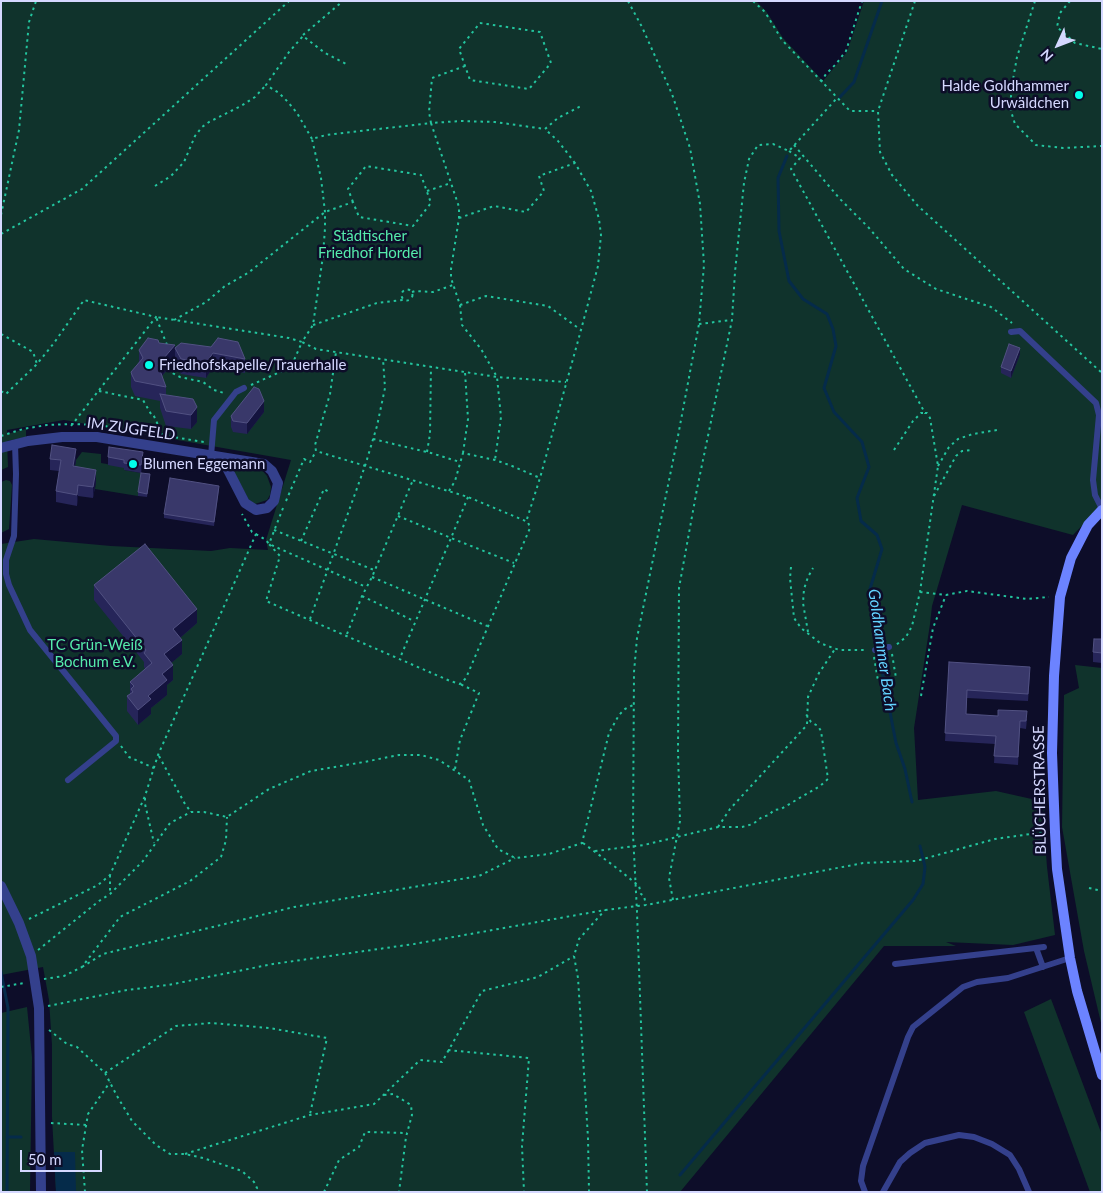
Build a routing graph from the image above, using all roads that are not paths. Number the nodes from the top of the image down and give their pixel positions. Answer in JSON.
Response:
{"nodes":[{"id":1,"x":1011,"y":332,"type":"dead end"},
{"id":2,"x":244,"y":388,"type":"road end"},
{"id":3,"x":15,"y":444,"type":"junction"},
{"id":4,"x":1,"y":448,"type":"edge"},
{"id":5,"x":212,"y":456,"type":"junction"},
{"id":6,"x":1102,"y":509,"type":"edge"},
{"id":7,"x":890,"y":649,"type":"road end"},
{"id":8,"x":874,"y":652,"type":"road end"},
{"id":9,"x":68,"y":780,"type":"dead end"},
{"id":10,"x":1,"y":886,"type":"edge"},
{"id":11,"x":1044,"y":947,"type":"dead end"},
{"id":12,"x":1036,"y":948,"type":"junction"},
{"id":13,"x":1070,"y":958,"type":"junction"},
{"id":14,"x":895,"y":964,"type":"dead end"},
{"id":15,"x":1043,"y":967,"type":"junction"},
{"id":16,"x":1102,"y":1075,"type":"edge"},
{"id":17,"x":41,"y":1192,"type":"edge"},
{"id":18,"x":865,"y":1192,"type":"edge"},
{"id":19,"x":883,"y":1192,"type":"edge"},
{"id":20,"x":1029,"y":1192,"type":"edge"}],
"edges":[{"from":1,"to":6,"type":"lane","name":"BLÜCHERSTRASSE"},
{"from":2,"to":5,"type":"lane"},
{"from":3,"to":4,"type":"street","name":"IM ZUGFELD"},
{"from":3,"to":5,"type":"street","name":"IM ZUGFELD"},
{"from":3,"to":9,"type":"lane"},
{"from":5,"to":5,"type":"street","name":"IM ZUGFELD"},
{"from":6,"to":13,"type":"street","name":"BLÜCHERSTRASSE"},
{"from":7,"to":8,"type":"lane"},
{"from":10,"to":17,"type":"street"},
{"from":11,"to":12,"type":"lane"},
{"from":12,"to":14,"type":"lane"},
{"from":12,"to":15,"type":"lane"},
{"from":13,"to":15,"type":"lane"},
{"from":13,"to":16,"type":"street","name":"BLÜCHERSTRASSE"},
{"from":15,"to":18,"type":"lane"},
{"from":19,"to":20,"type":"lane"}]}
